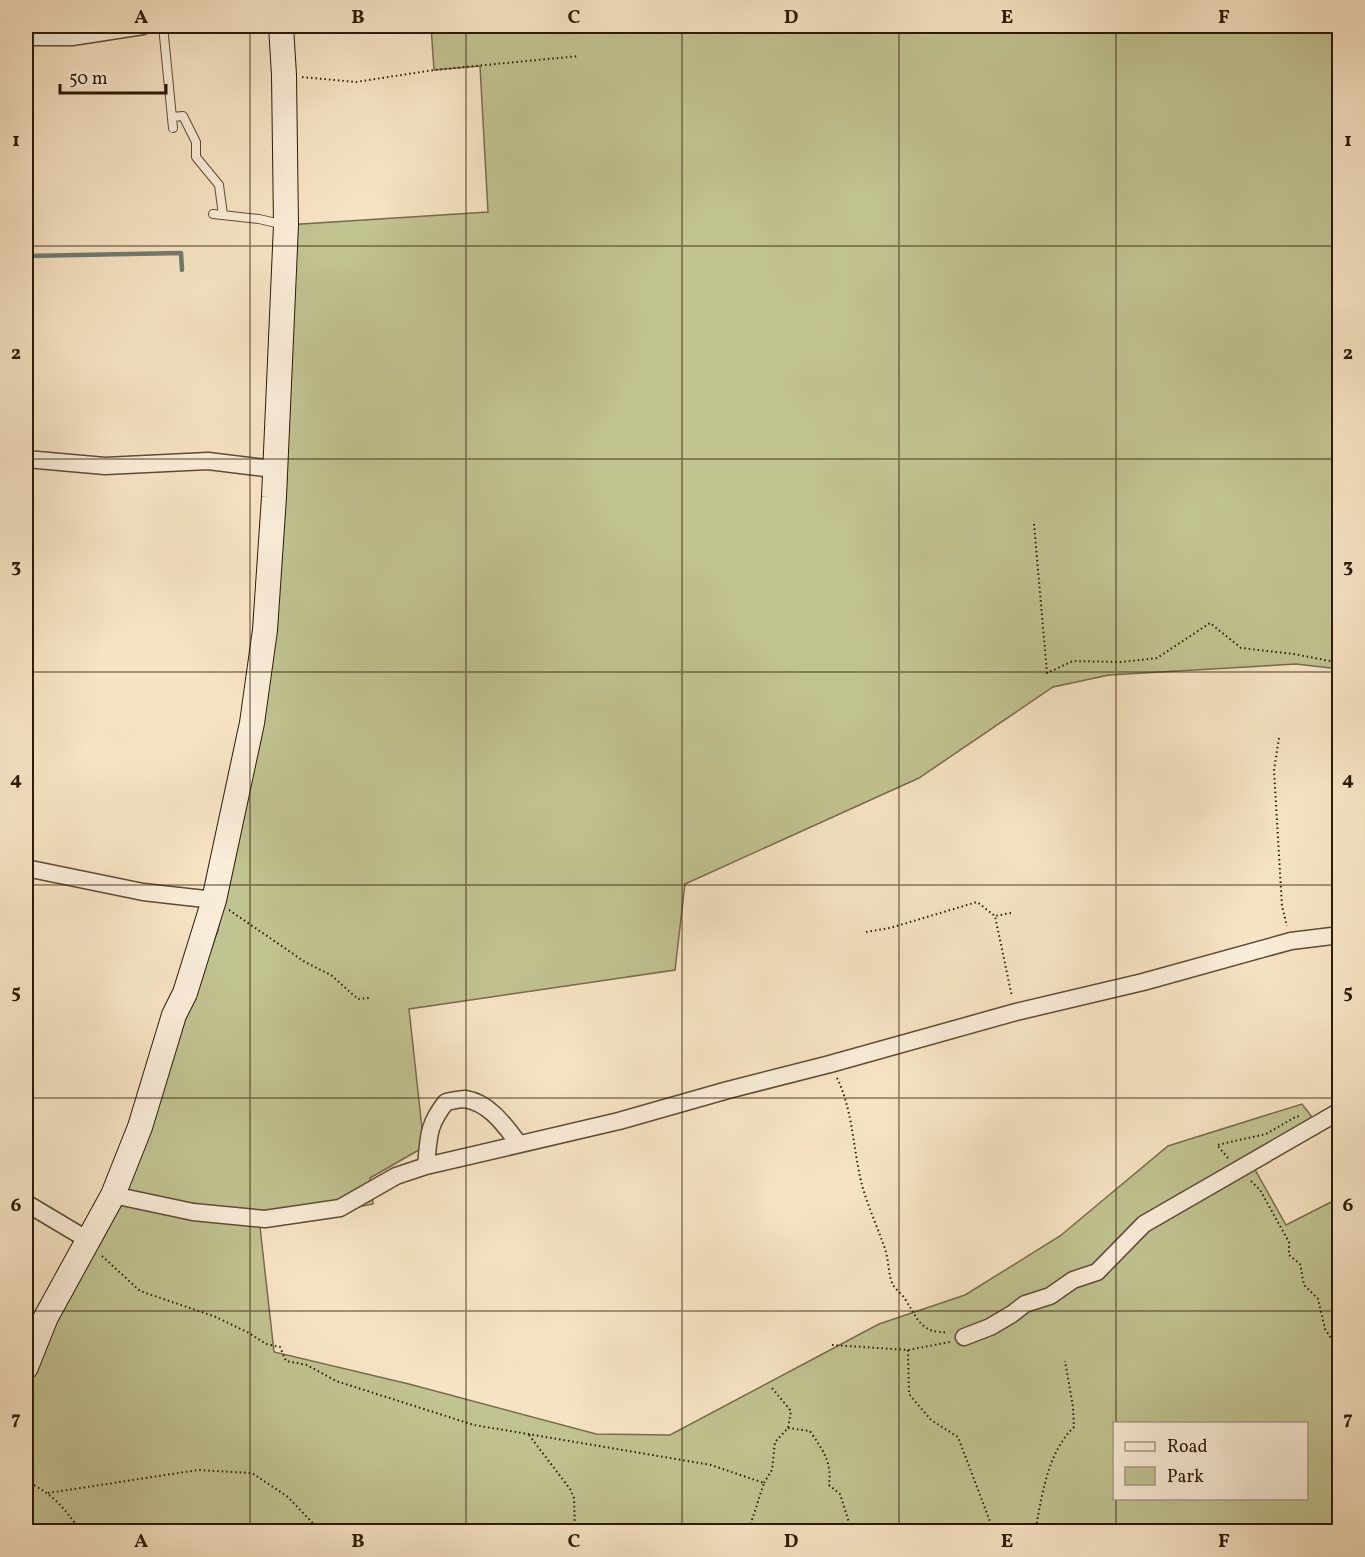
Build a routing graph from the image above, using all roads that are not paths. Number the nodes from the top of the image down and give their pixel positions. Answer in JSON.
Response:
{"nodes":[{"id":1,"x":143,"y":26,"type":"edge"},
{"id":2,"x":163,"y":26,"type":"edge"},
{"id":3,"x":281,"y":26,"type":"edge"},
{"id":4,"x":26,"y":37,"type":"edge"},
{"id":5,"x":172,"y":117,"type":"junction"},
{"id":6,"x":173,"y":128,"type":"dead end"},
{"id":7,"x":213,"y":214,"type":"dead end"},
{"id":8,"x":223,"y":215,"type":"junction"},
{"id":9,"x":286,"y":225,"type":"junction"},
{"id":10,"x":26,"y":459,"type":"edge"},
{"id":11,"x":274,"y":469,"type":"junction"},
{"id":12,"x":26,"y":868,"type":"edge"},
{"id":13,"x":214,"y":900,"type":"junction"},
{"id":14,"x":1340,"y":935,"type":"edge"},
{"id":15,"x":1340,"y":1111,"type":"edge"},
{"id":16,"x":519,"y":1144,"type":"junction"},
{"id":17,"x":426,"y":1166,"type":"junction"},
{"id":18,"x":113,"y":1195,"type":"junction"},
{"id":19,"x":26,"y":1203,"type":"edge"},
{"id":20,"x":88,"y":1240,"type":"junction"},
{"id":21,"x":964,"y":1337,"type":"road end"},
{"id":22,"x":26,"y":1367,"type":"edge"}],
"edges":[{"from":1,"to":4,"type":"street"},
{"from":2,"to":5,"type":"lane"},
{"from":3,"to":9,"type":"street"},
{"from":5,"to":6,"type":"lane"},
{"from":5,"to":8,"type":"lane"},
{"from":7,"to":8,"type":"lane"},
{"from":8,"to":9,"type":"lane"},
{"from":9,"to":11,"type":"street"},
{"from":10,"to":11,"type":"street"},
{"from":11,"to":13,"type":"street"},
{"from":12,"to":13,"type":"street"},
{"from":13,"to":18,"type":"street"},
{"from":14,"to":16,"type":"street"},
{"from":15,"to":21,"type":"street"},
{"from":16,"to":17,"type":"street"},
{"from":16,"to":17,"type":"street"},
{"from":17,"to":18,"type":"street"},
{"from":18,"to":20,"type":"street"},
{"from":19,"to":20,"type":"street"},
{"from":20,"to":22,"type":"street"}]}
